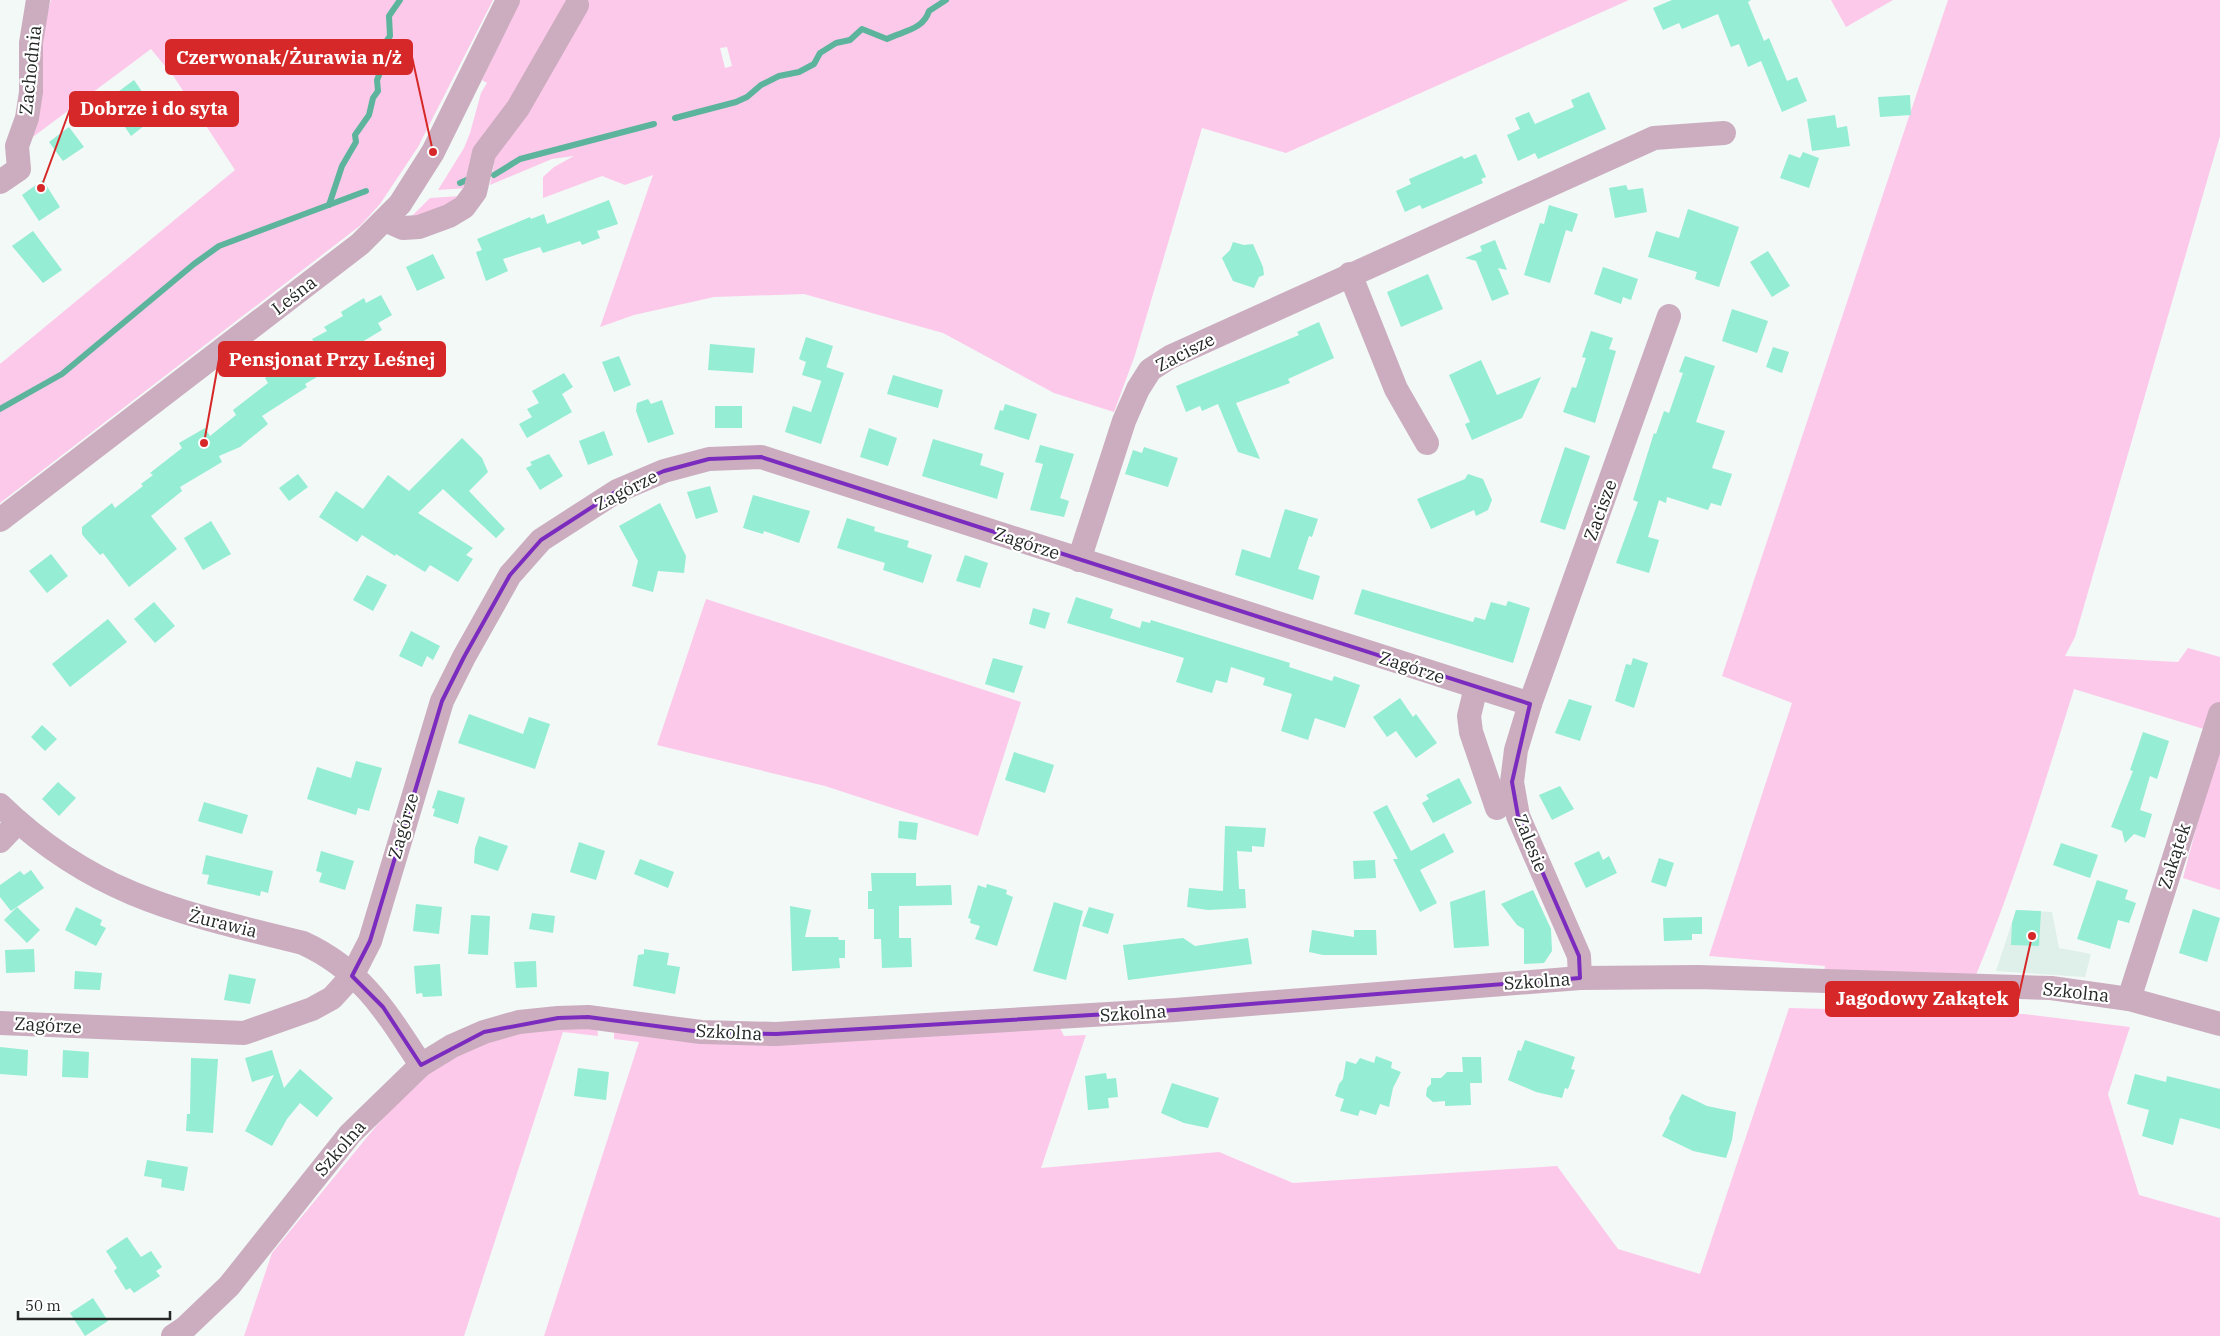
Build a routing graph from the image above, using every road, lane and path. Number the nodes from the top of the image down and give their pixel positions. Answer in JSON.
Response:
{"nodes":[{"id":1,"x":38,"y":0,"type":"edge"},
{"id":2,"x":508,"y":0,"type":"edge"},
{"id":3,"x":577,"y":5,"type":"dead end"},
{"id":4,"x":1724,"y":133,"type":"dead end"},
{"id":5,"x":10,"y":176,"type":"edge"},
{"id":6,"x":385,"y":220,"type":"junction"},
{"id":7,"x":1350,"y":274,"type":"junction"},
{"id":8,"x":1669,"y":316,"type":"dead end"},
{"id":9,"x":1427,"y":443,"type":"dead end"},
{"id":10,"x":0,"y":520,"type":"edge"},
{"id":11,"x":1079,"y":560,"type":"junction"},
{"id":12,"x":1476,"y":687,"type":"junction"},
{"id":13,"x":1530,"y":704,"type":"junction"},
{"id":14,"x":2220,"y":714,"type":"edge"},
{"id":15,"x":0,"y":805,"type":"edge"},
{"id":16,"x":1497,"y":808,"type":"dead end"},
{"id":17,"x":18,"y":822,"type":"junction"},
{"id":18,"x":0,"y":841,"type":"edge"},
{"id":19,"x":352,"y":976,"type":"junction"},
{"id":20,"x":1580,"y":978,"type":"junction"},
{"id":21,"x":2129,"y":999,"type":"junction"},
{"id":22,"x":0,"y":1023,"type":"edge"},
{"id":23,"x":2220,"y":1024,"type":"edge"},
{"id":24,"x":421,"y":1065,"type":"junction"},
{"id":25,"x":173,"y":1336,"type":"edge"}],
"edges":[{"from":1,"to":5,"type":"street","name":"Zachodnia"},
{"from":2,"to":6,"type":"street","name":"Leśna"},
{"from":3,"to":6,"type":"street"},
{"from":4,"to":7,"type":"street","name":"Zacisze"},
{"from":6,"to":10,"type":"street","name":"Leśna"},
{"from":7,"to":9,"type":"street"},
{"from":7,"to":11,"type":"street","name":"Zacisze"},
{"from":8,"to":13,"type":"street","name":"Zacisze"},
{"from":11,"to":12,"type":"street","name":"Zagórze"},
{"from":11,"to":19,"type":"street","name":"Zagórze"},
{"from":12,"to":13,"type":"street","name":"Zagórze"},
{"from":12,"to":16,"type":"street"},
{"from":13,"to":20,"type":"street","name":"Zalesie"},
{"from":14,"to":21,"type":"street","name":"Zakątek"},
{"from":15,"to":17,"type":"street","name":"Żurawia"},
{"from":17,"to":18,"type":"street"},
{"from":17,"to":19,"type":"street","name":"Żurawia"},
{"from":19,"to":22,"type":"street","name":"Zagórze"},
{"from":19,"to":24,"type":"street","name":"Żurawia"},
{"from":20,"to":21,"type":"street","name":"Szkolna"},
{"from":20,"to":24,"type":"street","name":"Szkolna"},
{"from":21,"to":23,"type":"street","name":"Szkolna"},
{"from":24,"to":25,"type":"street","name":"Szkolna"}]}
